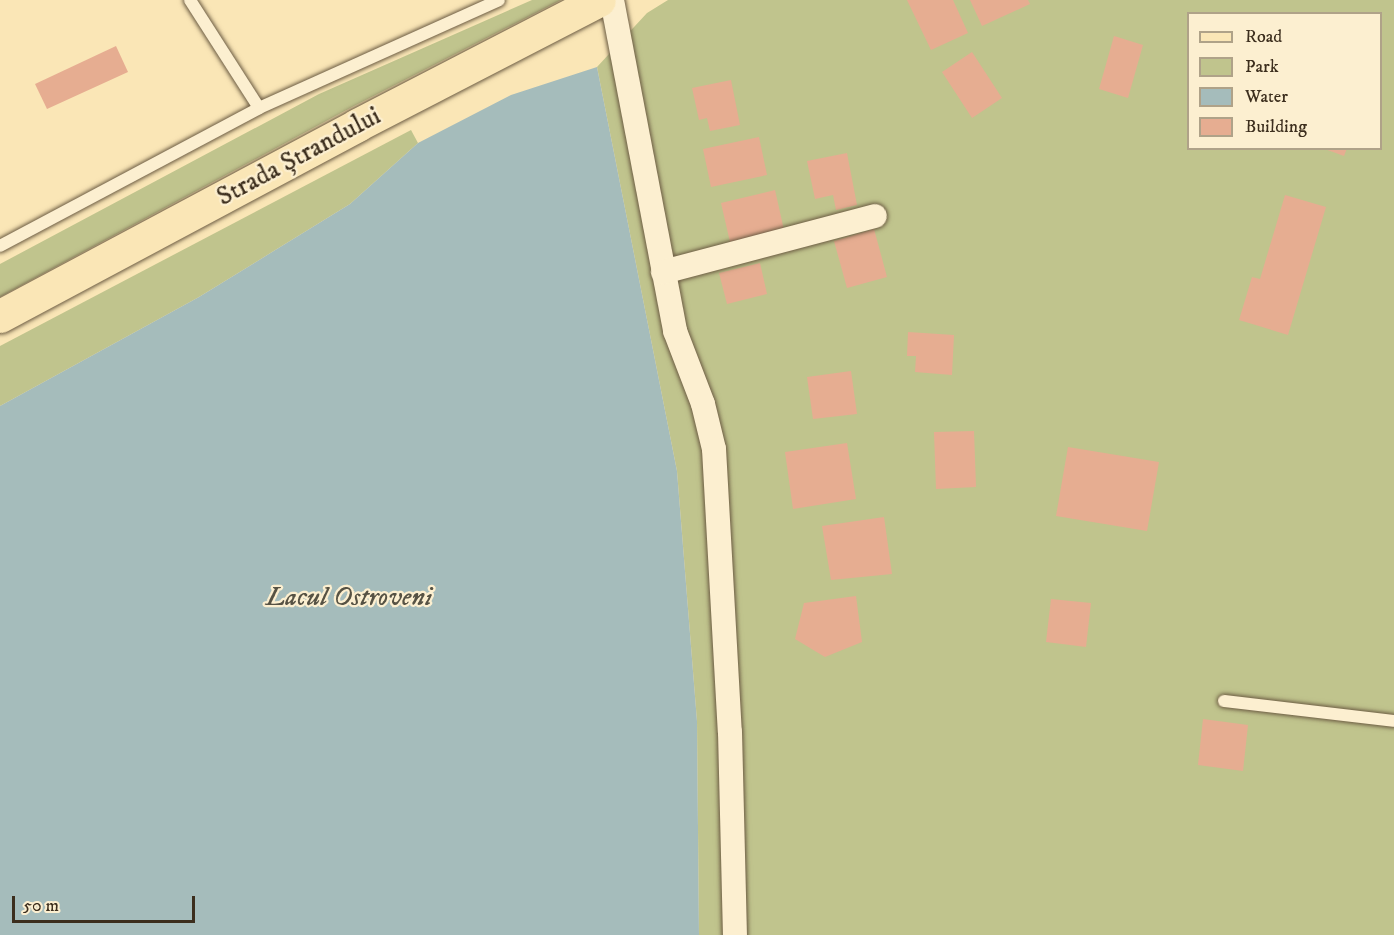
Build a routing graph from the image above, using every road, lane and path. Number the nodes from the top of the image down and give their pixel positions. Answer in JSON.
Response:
{"nodes":[{"id":1,"x":190,"y":0,"type":"edge"},
{"id":2,"x":499,"y":0,"type":"edge"},
{"id":3,"x":599,"y":0,"type":"edge"},
{"id":4,"x":612,"y":0,"type":"edge"},
{"id":5,"x":259,"y":108,"type":"junction"},
{"id":6,"x":875,"y":216,"type":"dead end"},
{"id":7,"x":0,"y":246,"type":"edge"},
{"id":8,"x":663,"y":272,"type":"junction"},
{"id":9,"x":0,"y":316,"type":"edge"},
{"id":10,"x":1224,"y":701,"type":"dead end"},
{"id":11,"x":1394,"y":721,"type":"edge"},
{"id":12,"x":735,"y":935,"type":"edge"}],
"edges":[{"from":1,"to":5,"type":"lane"},
{"from":2,"to":5,"type":"lane"},
{"from":3,"to":9,"type":"main road","name":"Strada Ștrandului"},
{"from":4,"to":8,"type":"street"},
{"from":5,"to":7,"type":"lane"},
{"from":6,"to":8,"type":"street"},
{"from":8,"to":12,"type":"street"},
{"from":10,"to":11,"type":"lane"}]}
